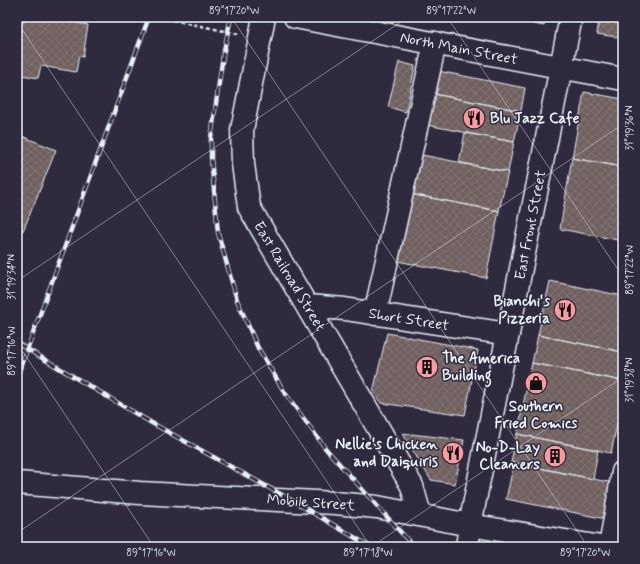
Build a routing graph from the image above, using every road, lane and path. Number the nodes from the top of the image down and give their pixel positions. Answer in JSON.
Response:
{"nodes":[{"id":1,"x":159,"y":17,"type":"edge"},
{"id":2,"x":264,"y":17,"type":"edge"},
{"id":3,"x":295,"y":17,"type":"edge"},
{"id":4,"x":571,"y":17,"type":"edge"},
{"id":5,"x":324,"y":20,"type":"edge"},
{"id":6,"x":241,"y":35,"type":"dead end"},
{"id":7,"x":435,"y":43,"type":"junction"},
{"id":8,"x":560,"y":68,"type":"junction"},
{"id":9,"x":623,"y":79,"type":"edge"},
{"id":10,"x":308,"y":306,"type":"junction"},
{"id":11,"x":375,"y":314,"type":"junction"},
{"id":12,"x":508,"y":334,"type":"junction"},
{"id":13,"x":623,"y":472,"type":"edge"},
{"id":14,"x":17,"y":483,"type":"edge"},
{"id":15,"x":420,"y":515,"type":"junction"},
{"id":16,"x":470,"y":525,"type":"junction"},
{"id":17,"x":542,"y":537,"type":"junction"},
{"id":18,"x":467,"y":547,"type":"edge"},
{"id":19,"x":517,"y":547,"type":"edge"},
{"id":20,"x":601,"y":547,"type":"edge"},
{"id":21,"x":610,"y":547,"type":"edge"}],
"edges":[{"from":1,"to":6,"type":"path"},
{"from":2,"to":10,"type":"street","name":"East Railroad Street"},
{"from":3,"to":5,"type":"street","name":"North Main Street"},
{"from":4,"to":8,"type":"street","name":"East Front Street"},
{"from":5,"to":7,"type":"street","name":"North Main Street"},
{"from":7,"to":8,"type":"street","name":"North Main Street"},
{"from":7,"to":11,"type":"street"},
{"from":8,"to":9,"type":"street","name":"North Main Street"},
{"from":8,"to":12,"type":"street","name":"East Front Street"},
{"from":10,"to":11,"type":"street","name":"Short Street"},
{"from":10,"to":15,"type":"street","name":"East Railroad Street"},
{"from":11,"to":12,"type":"street","name":"Short Street"},
{"from":12,"to":16,"type":"street","name":"East Front Street"},
{"from":13,"to":21,"type":"street"},
{"from":14,"to":15,"type":"street","name":"Mobile Street"},
{"from":15,"to":16,"type":"street","name":"Mobile Street"},
{"from":16,"to":17,"type":"street","name":"Mobile Street"},
{"from":16,"to":18,"type":"street","name":"East Front Street"},
{"from":17,"to":19,"type":"street"},
{"from":17,"to":20,"type":"street","name":"Mobile Street"}]}
